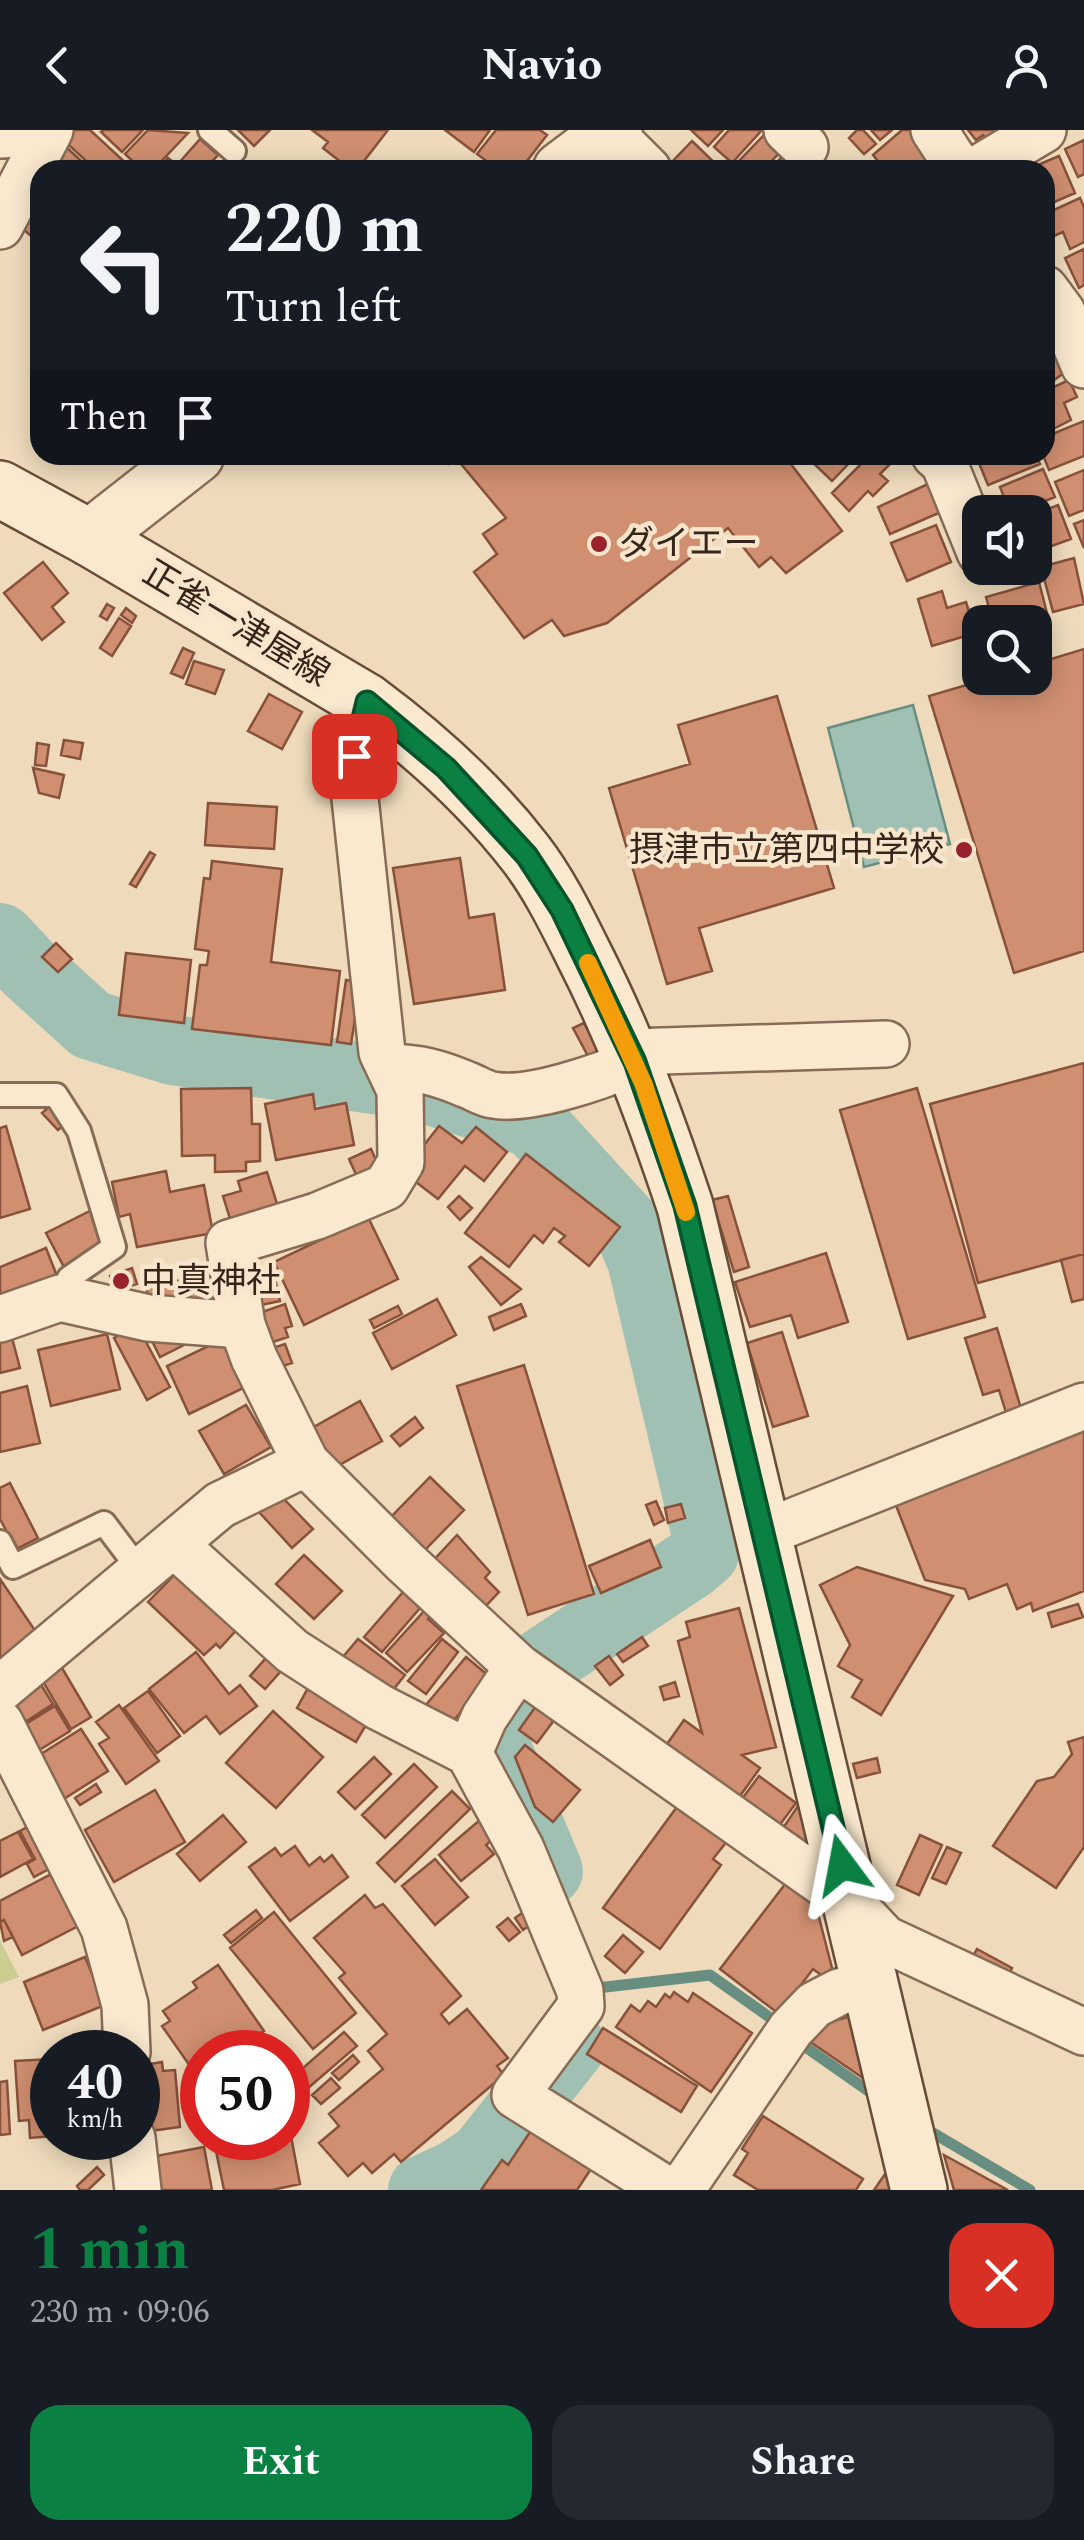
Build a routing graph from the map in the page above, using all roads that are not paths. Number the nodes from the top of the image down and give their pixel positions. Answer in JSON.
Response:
{"nodes":[{"id":1,"x":210,"y":130,"type":"edge"},
{"id":2,"x":934,"y":130,"type":"edge"},
{"id":3,"x":1044,"y":130,"type":"edge"},
{"id":4,"x":49,"y":131,"type":"edge"},
{"id":5,"x":0,"y":135,"type":"edge"},
{"id":6,"x":624,"y":144,"type":"edge"},
{"id":7,"x":234,"y":151,"type":"dead end"},
{"id":8,"x":34,"y":160,"type":"edge"},
{"id":9,"x":586,"y":160,"type":"edge"},
{"id":10,"x":954,"y":160,"type":"edge"},
{"id":11,"x":993,"y":160,"type":"edge"},
{"id":12,"x":30,"y":168,"type":"edge"},
{"id":13,"x":0,"y":226,"type":"edge"},
{"id":14,"x":1055,"y":303,"type":"edge"},
{"id":15,"x":1084,"y":366,"type":"edge"},
{"id":16,"x":183,"y":465,"type":"edge"},
{"id":17,"x":944,"y":465,"type":"edge"},
{"id":18,"x":0,"y":489,"type":"edge"},
{"id":19,"x":962,"y":508,"type":"edge"},
{"id":20,"x":90,"y":538,"type":"junction"},
{"id":21,"x":367,"y":702,"type":"junction"},
{"id":22,"x":886,"y":1044,"type":"dead end"},
{"id":23,"x":633,"y":1057,"type":"junction"},
{"id":24,"x":394,"y":1077,"type":"junction"},
{"id":25,"x":0,"y":1095,"type":"edge"},
{"id":26,"x":60,"y":1298,"type":"junction"},
{"id":27,"x":0,"y":1319,"type":"edge"},
{"id":28,"x":242,"y":1324,"type":"junction"},
{"id":29,"x":1084,"y":1406,"type":"edge"},
{"id":30,"x":306,"y":1463,"type":"junction"},
{"id":31,"x":764,"y":1534,"type":"junction"},
{"id":32,"x":0,"y":1542,"type":"edge"},
{"id":33,"x":157,"y":1558,"type":"junction"},
{"id":34,"x":527,"y":1673,"type":"junction"},
{"id":35,"x":0,"y":1689,"type":"edge"},
{"id":36,"x":0,"y":1723,"type":"edge"},
{"id":37,"x":469,"y":1753,"type":"junction"},
{"id":38,"x":850,"y":1902,"type":"junction"},
{"id":39,"x":870,"y":1982,"type":"junction"},
{"id":40,"x":127,"y":2030,"type":"edge"},
{"id":41,"x":1084,"y":2032,"type":"edge"},
{"id":42,"x":135,"y":2160,"type":"edge"},
{"id":43,"x":138,"y":2190,"type":"edge"},
{"id":44,"x":667,"y":2190,"type":"edge"},
{"id":45,"x":681,"y":2190,"type":"edge"},
{"id":46,"x":920,"y":2190,"type":"edge"}],
"edges":[{"from":1,"to":7,"type":"lane"},
{"from":2,"to":10,"type":"street"},
{"from":3,"to":11,"type":"street"},
{"from":4,"to":5,"type":"street"},
{"from":4,"to":8,"type":"street"},
{"from":6,"to":9,"type":"main road"},
{"from":12,"to":13,"type":"street"},
{"from":14,"to":15,"type":"street"},
{"from":16,"to":20,"type":"main road"},
{"from":17,"to":19,"type":"street"},
{"from":18,"to":20,"type":"main road","name":"正雀一津屋線"},
{"from":20,"to":21,"type":"main road","name":"正雀一津屋線"},
{"from":21,"to":23,"type":"main road","name":"正雀一津屋線"},
{"from":21,"to":24,"type":"street"},
{"from":22,"to":23,"type":"street"},
{"from":23,"to":24,"type":"street"},
{"from":23,"to":31,"type":"main road","name":"正雀一津屋線"},
{"from":24,"to":28,"type":"street"},
{"from":25,"to":26,"type":"lane"},
{"from":26,"to":27,"type":"street"},
{"from":26,"to":28,"type":"street"},
{"from":28,"to":30,"type":"street"},
{"from":29,"to":31,"type":"street"},
{"from":30,"to":33,"type":"street"},
{"from":30,"to":34,"type":"street"},
{"from":31,"to":38,"type":"main road","name":"正雀一津屋線"},
{"from":32,"to":33,"type":"lane"},
{"from":33,"to":35,"type":"street"},
{"from":33,"to":37,"type":"street"},
{"from":34,"to":37,"type":"street"},
{"from":34,"to":38,"type":"street"},
{"from":36,"to":40,"type":"street"},
{"from":37,"to":44,"type":"street"},
{"from":38,"to":39,"type":"main road","name":"正雀一津屋線"},
{"from":38,"to":41,"type":"street"},
{"from":39,"to":45,"type":"street"},
{"from":39,"to":46,"type":"main road","name":"正雀一津屋線"},
{"from":42,"to":43,"type":"street"}]}
